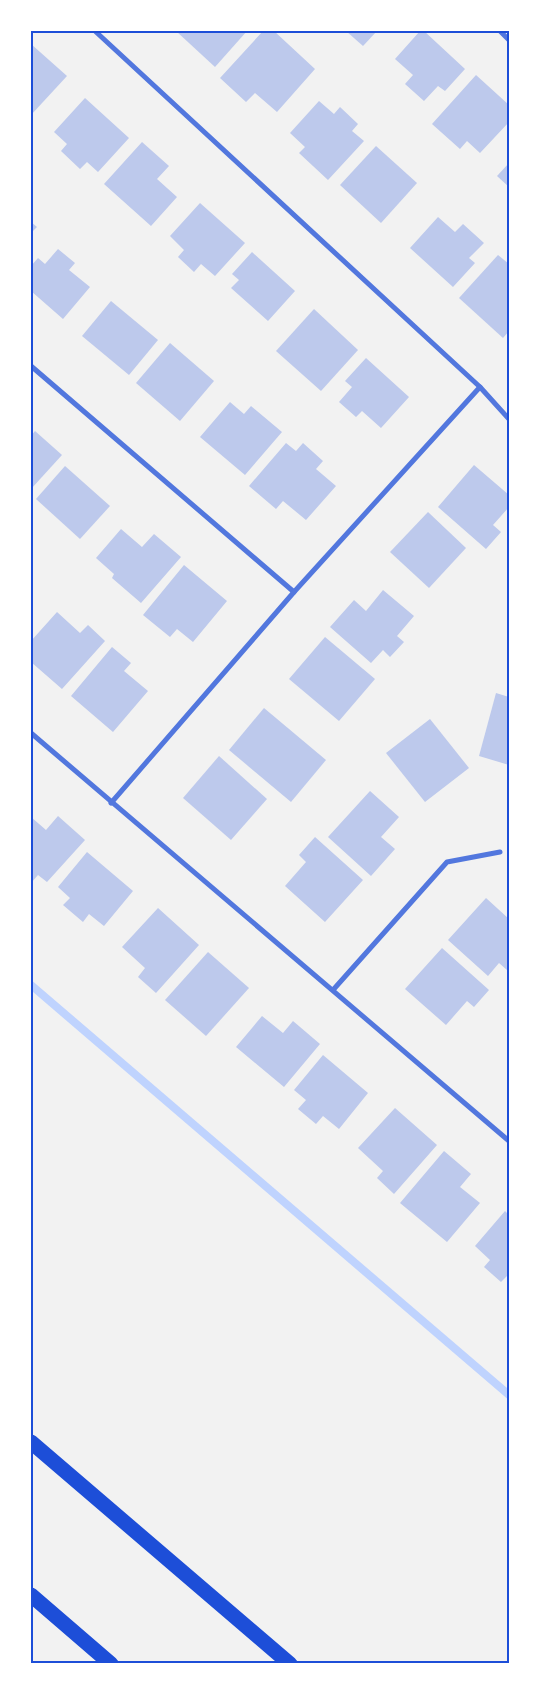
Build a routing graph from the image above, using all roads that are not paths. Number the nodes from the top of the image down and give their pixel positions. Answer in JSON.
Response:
{"nodes":[{"id":1,"x":95,"y":31,"type":"edge"},
{"id":2,"x":500,"y":31,"type":"edge"},
{"id":3,"x":509,"y":40,"type":"edge"},
{"id":4,"x":31,"y":366,"type":"edge"},
{"id":5,"x":480,"y":387,"type":"junction"},
{"id":6,"x":509,"y":419,"type":"edge"},
{"id":7,"x":294,"y":592,"type":"junction"},
{"id":8,"x":31,"y":733,"type":"edge"},
{"id":9,"x":111,"y":803,"type":"junction"},
{"id":10,"x":500,"y":852,"type":"dead end"},
{"id":11,"x":333,"y":990,"type":"junction"},
{"id":12,"x":509,"y":1141,"type":"edge"},
{"id":13,"x":31,"y":1442,"type":"edge"},
{"id":14,"x":31,"y":1595,"type":"edge"},
{"id":15,"x":111,"y":1664,"type":"edge"},
{"id":16,"x":290,"y":1664,"type":"edge"}],
"edges":[{"from":1,"to":5,"type":"street"},
{"from":2,"to":3,"type":"street"},
{"from":4,"to":7,"type":"street"},
{"from":5,"to":6,"type":"street"},
{"from":5,"to":7,"type":"street"},
{"from":7,"to":9,"type":"street"},
{"from":8,"to":9,"type":"street"},
{"from":9,"to":11,"type":"street"},
{"from":10,"to":11,"type":"street"},
{"from":11,"to":12,"type":"street"},
{"from":13,"to":16,"type":"highway"},
{"from":14,"to":15,"type":"highway"}]}
